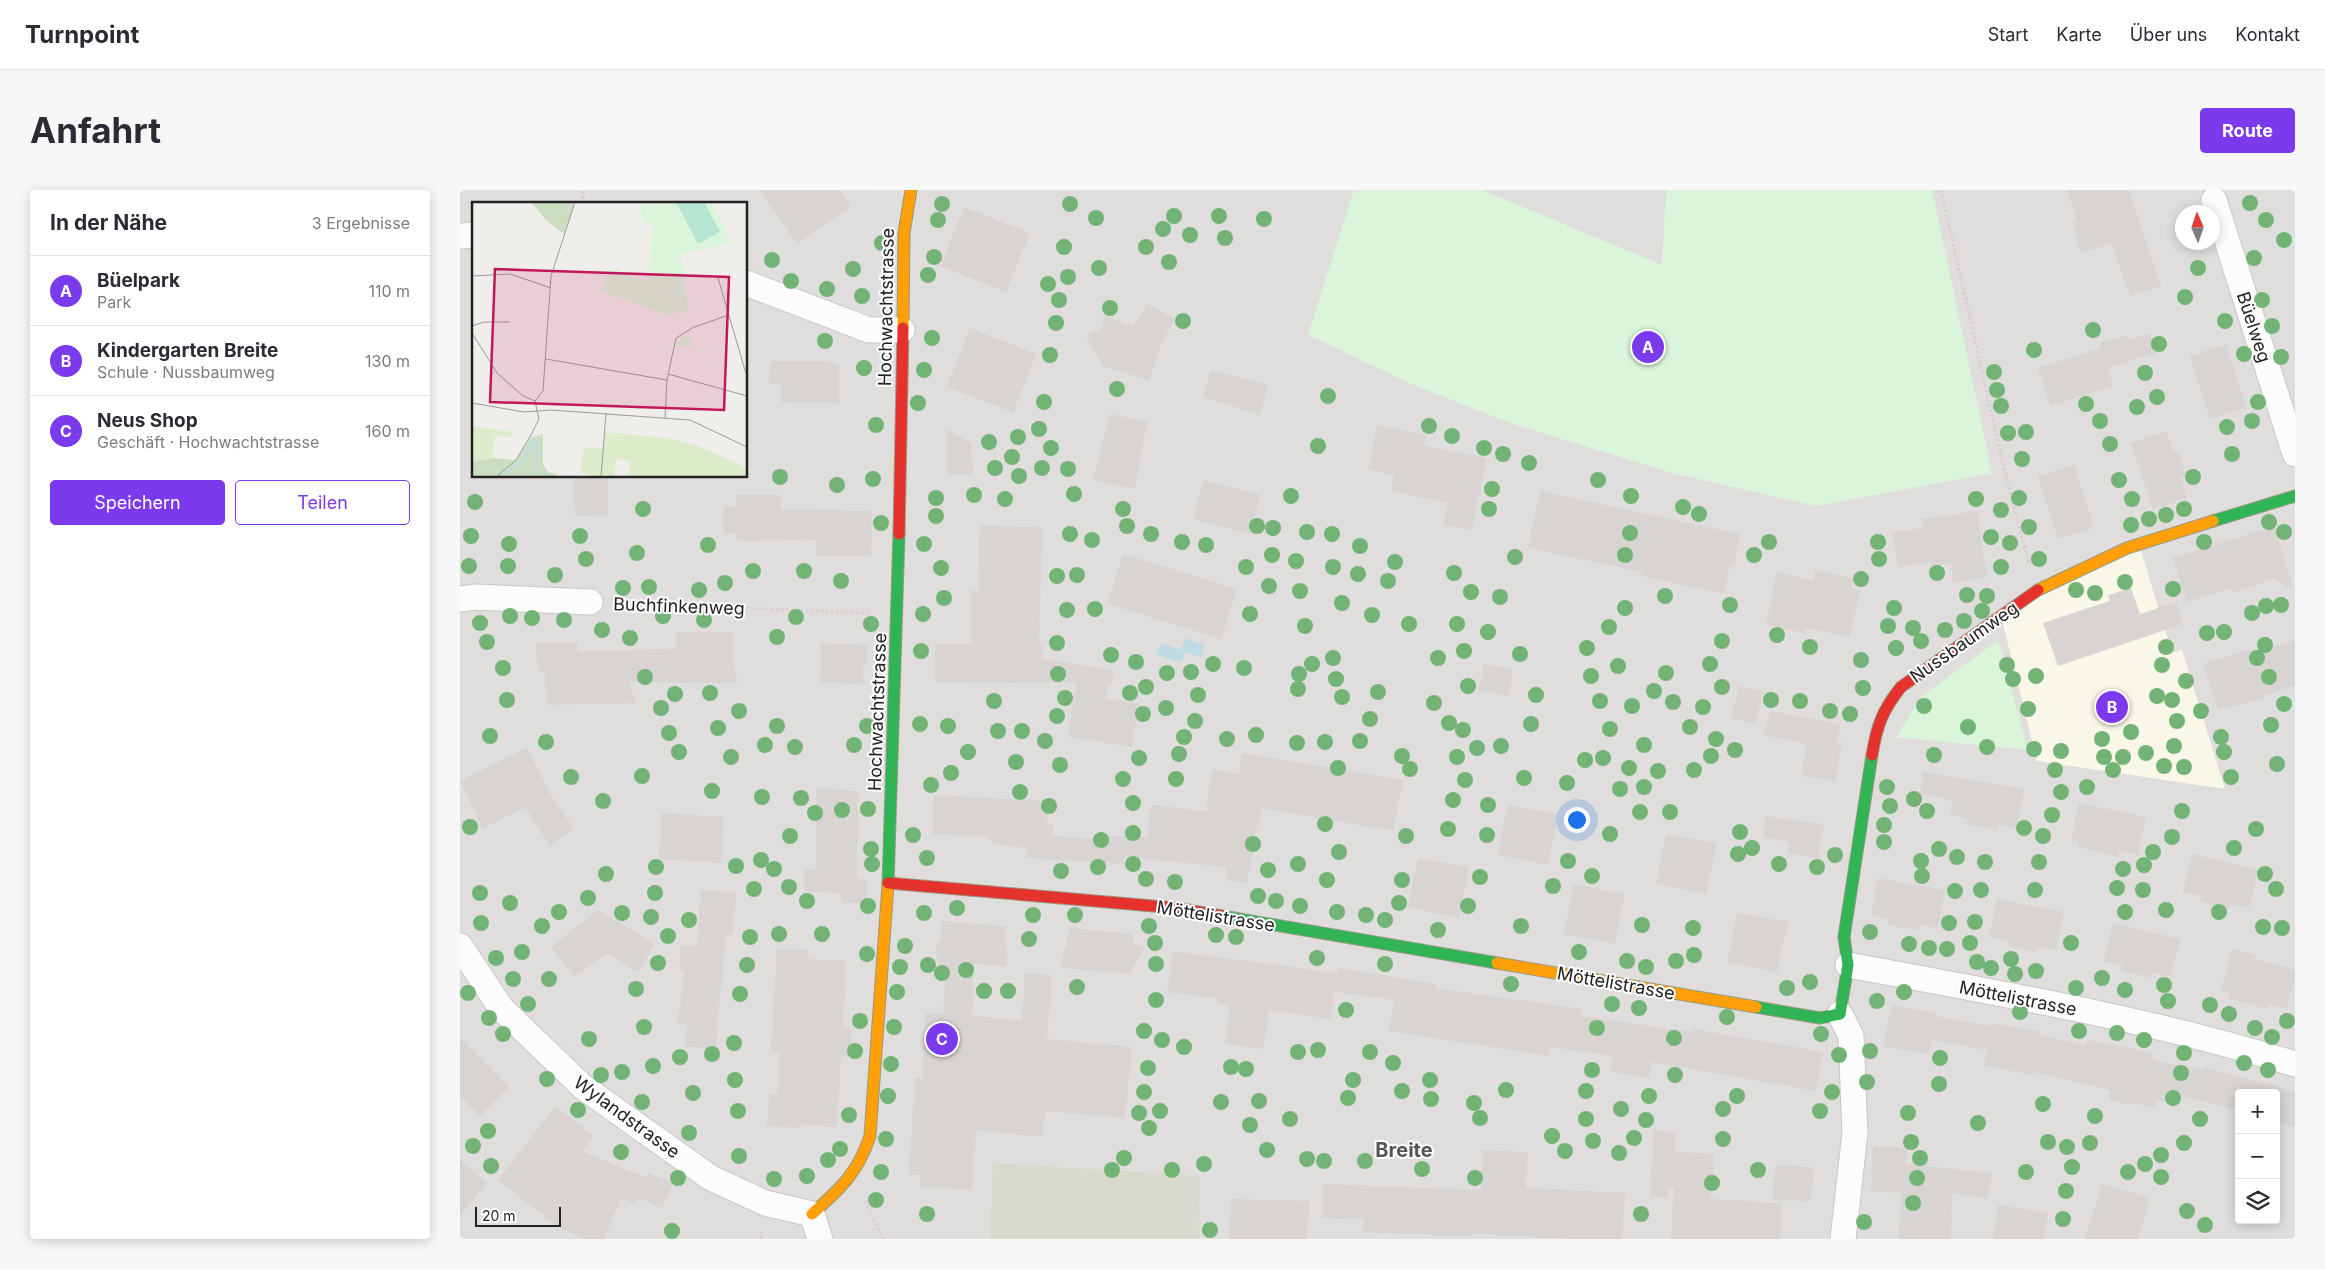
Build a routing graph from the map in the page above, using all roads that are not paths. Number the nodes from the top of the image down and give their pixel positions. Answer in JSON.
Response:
{"nodes":[{"id":1,"x":911,"y":190,"type":"edge"},
{"id":2,"x":2214,"y":200,"type":"dead end"},
{"id":3,"x":748,"y":284,"type":"edge"},
{"id":4,"x":902,"y":330,"type":"junction"},
{"id":5,"x":2295,"y":454,"type":"edge"},
{"id":6,"x":2295,"y":496,"type":"edge"},
{"id":7,"x":460,"y":599,"type":"edge"},
{"id":8,"x":590,"y":602,"type":"road end"},
{"id":9,"x":888,"y":883,"type":"junction"},
{"id":10,"x":460,"y":946,"type":"edge"},
{"id":11,"x":1848,"y":965,"type":"junction"},
{"id":12,"x":1840,"y":1014,"type":"junction"},
{"id":13,"x":2295,"y":1064,"type":"edge"},
{"id":14,"x":812,"y":1214,"type":"junction"},
{"id":15,"x":820,"y":1239,"type":"edge"},
{"id":16,"x":1843,"y":1239,"type":"edge"}],
"edges":[{"from":1,"to":4,"type":"street","name":"Hochwachtstrasse"},
{"from":2,"to":5,"type":"street","name":"Büelweg"},
{"from":3,"to":4,"type":"street"},
{"from":4,"to":9,"type":"street","name":"Hochwachtstrasse"},
{"from":6,"to":11,"type":"street","name":"Nussbaumweg"},
{"from":7,"to":8,"type":"street","name":"Buchfinkenweg"},
{"from":9,"to":12,"type":"street","name":"Möttelistrasse"},
{"from":9,"to":14,"type":"street","name":"Hochwachtstrasse"},
{"from":10,"to":14,"type":"street","name":"Wylandstrasse"},
{"from":11,"to":12,"type":"street"},
{"from":11,"to":13,"type":"street","name":"Möttelistrasse"},
{"from":12,"to":16,"type":"street"},
{"from":14,"to":15,"type":"street"}]}
